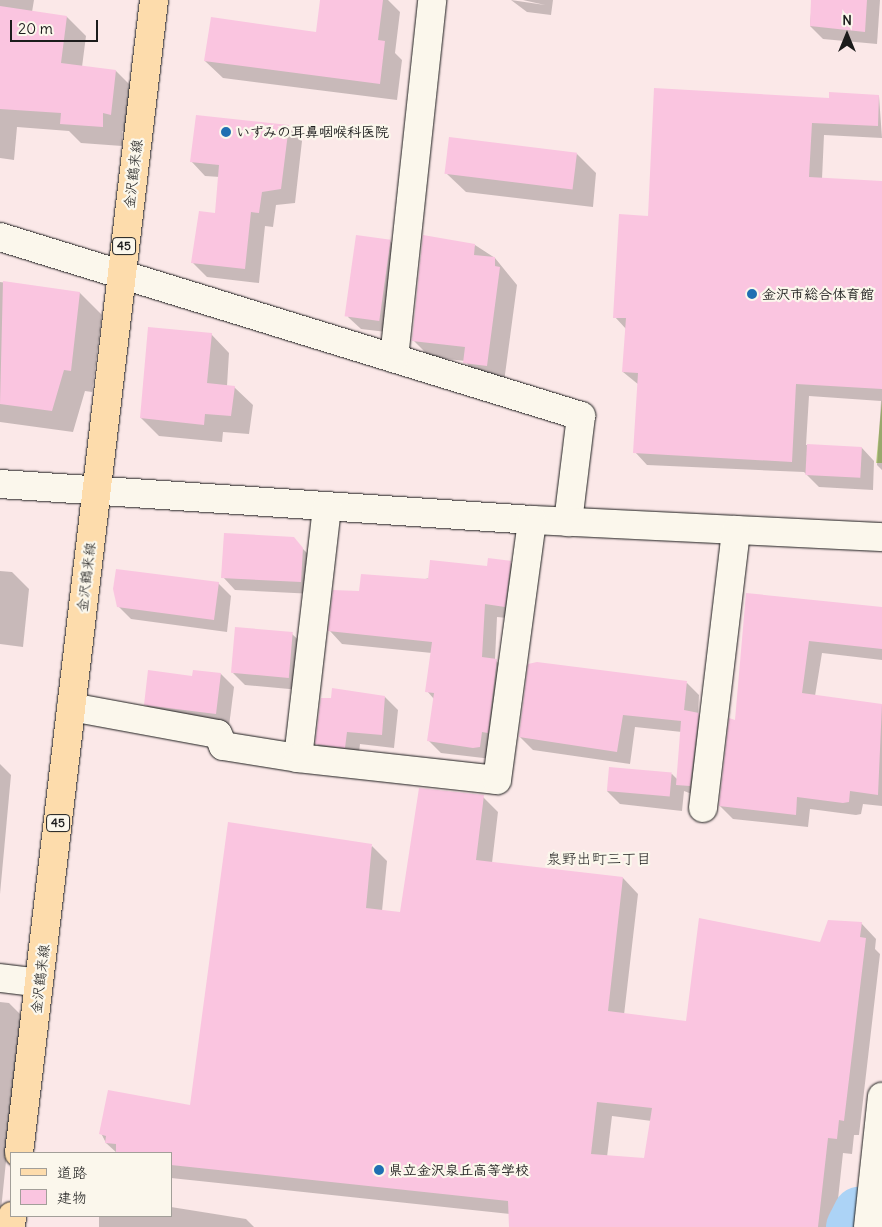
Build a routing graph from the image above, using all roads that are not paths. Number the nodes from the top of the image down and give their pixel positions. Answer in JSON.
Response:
{"nodes":[{"id":1,"x":154,"y":0,"type":"edge"},
{"id":2,"x":432,"y":0,"type":"edge"},
{"id":3,"x":0,"y":237,"type":"edge"},
{"id":4,"x":120,"y":272,"type":"junction"},
{"id":5,"x":394,"y":358,"type":"junction"},
{"id":6,"x":0,"y":484,"type":"edge"},
{"id":7,"x":96,"y":493,"type":"junction"},
{"id":8,"x":327,"y":507,"type":"junction"},
{"id":9,"x":532,"y":520,"type":"junction"},
{"id":10,"x":568,"y":522,"type":"junction"},
{"id":11,"x":736,"y":530,"type":"junction"},
{"id":12,"x":882,"y":537,"type":"edge"},
{"id":13,"x":71,"y":707,"type":"junction"},
{"id":14,"x":298,"y":758,"type":"junction"},
{"id":15,"x":703,"y":808,"type":"dead end"},
{"id":16,"x":0,"y":978,"type":"edge"},
{"id":17,"x":39,"y":983,"type":"junction"},
{"id":18,"x":882,"y":1097,"type":"edge"},
{"id":19,"x":19,"y":1152,"type":"edge"},
{"id":20,"x":879,"y":1158,"type":"edge"},
{"id":21,"x":868,"y":1227,"type":"edge"}],
"edges":[{"from":1,"to":4,"type":"main road","name":"金沢鶴来線","number":"45"},
{"from":2,"to":5,"type":"street"},
{"from":3,"to":4,"type":"street"},
{"from":4,"to":5,"type":"street"},
{"from":4,"to":7,"type":"main road","name":"金沢鶴来線","number":"45"},
{"from":5,"to":10,"type":"street"},
{"from":6,"to":7,"type":"street"},
{"from":7,"to":8,"type":"street"},
{"from":7,"to":13,"type":"main road","name":"金沢鶴来線","number":"45"},
{"from":8,"to":9,"type":"street"},
{"from":8,"to":14,"type":"street"},
{"from":9,"to":10,"type":"street"},
{"from":9,"to":14,"type":"street"},
{"from":10,"to":11,"type":"street"},
{"from":11,"to":12,"type":"street"},
{"from":11,"to":15,"type":"street"},
{"from":13,"to":14,"type":"street"},
{"from":13,"to":17,"type":"main road","name":"金沢鶴来線","number":"45"},
{"from":16,"to":17,"type":"street"},
{"from":17,"to":19,"type":"main road","name":"金沢鶴来線","number":"45"},
{"from":18,"to":20,"type":"street"},
{"from":20,"to":21,"type":"street"}]}
